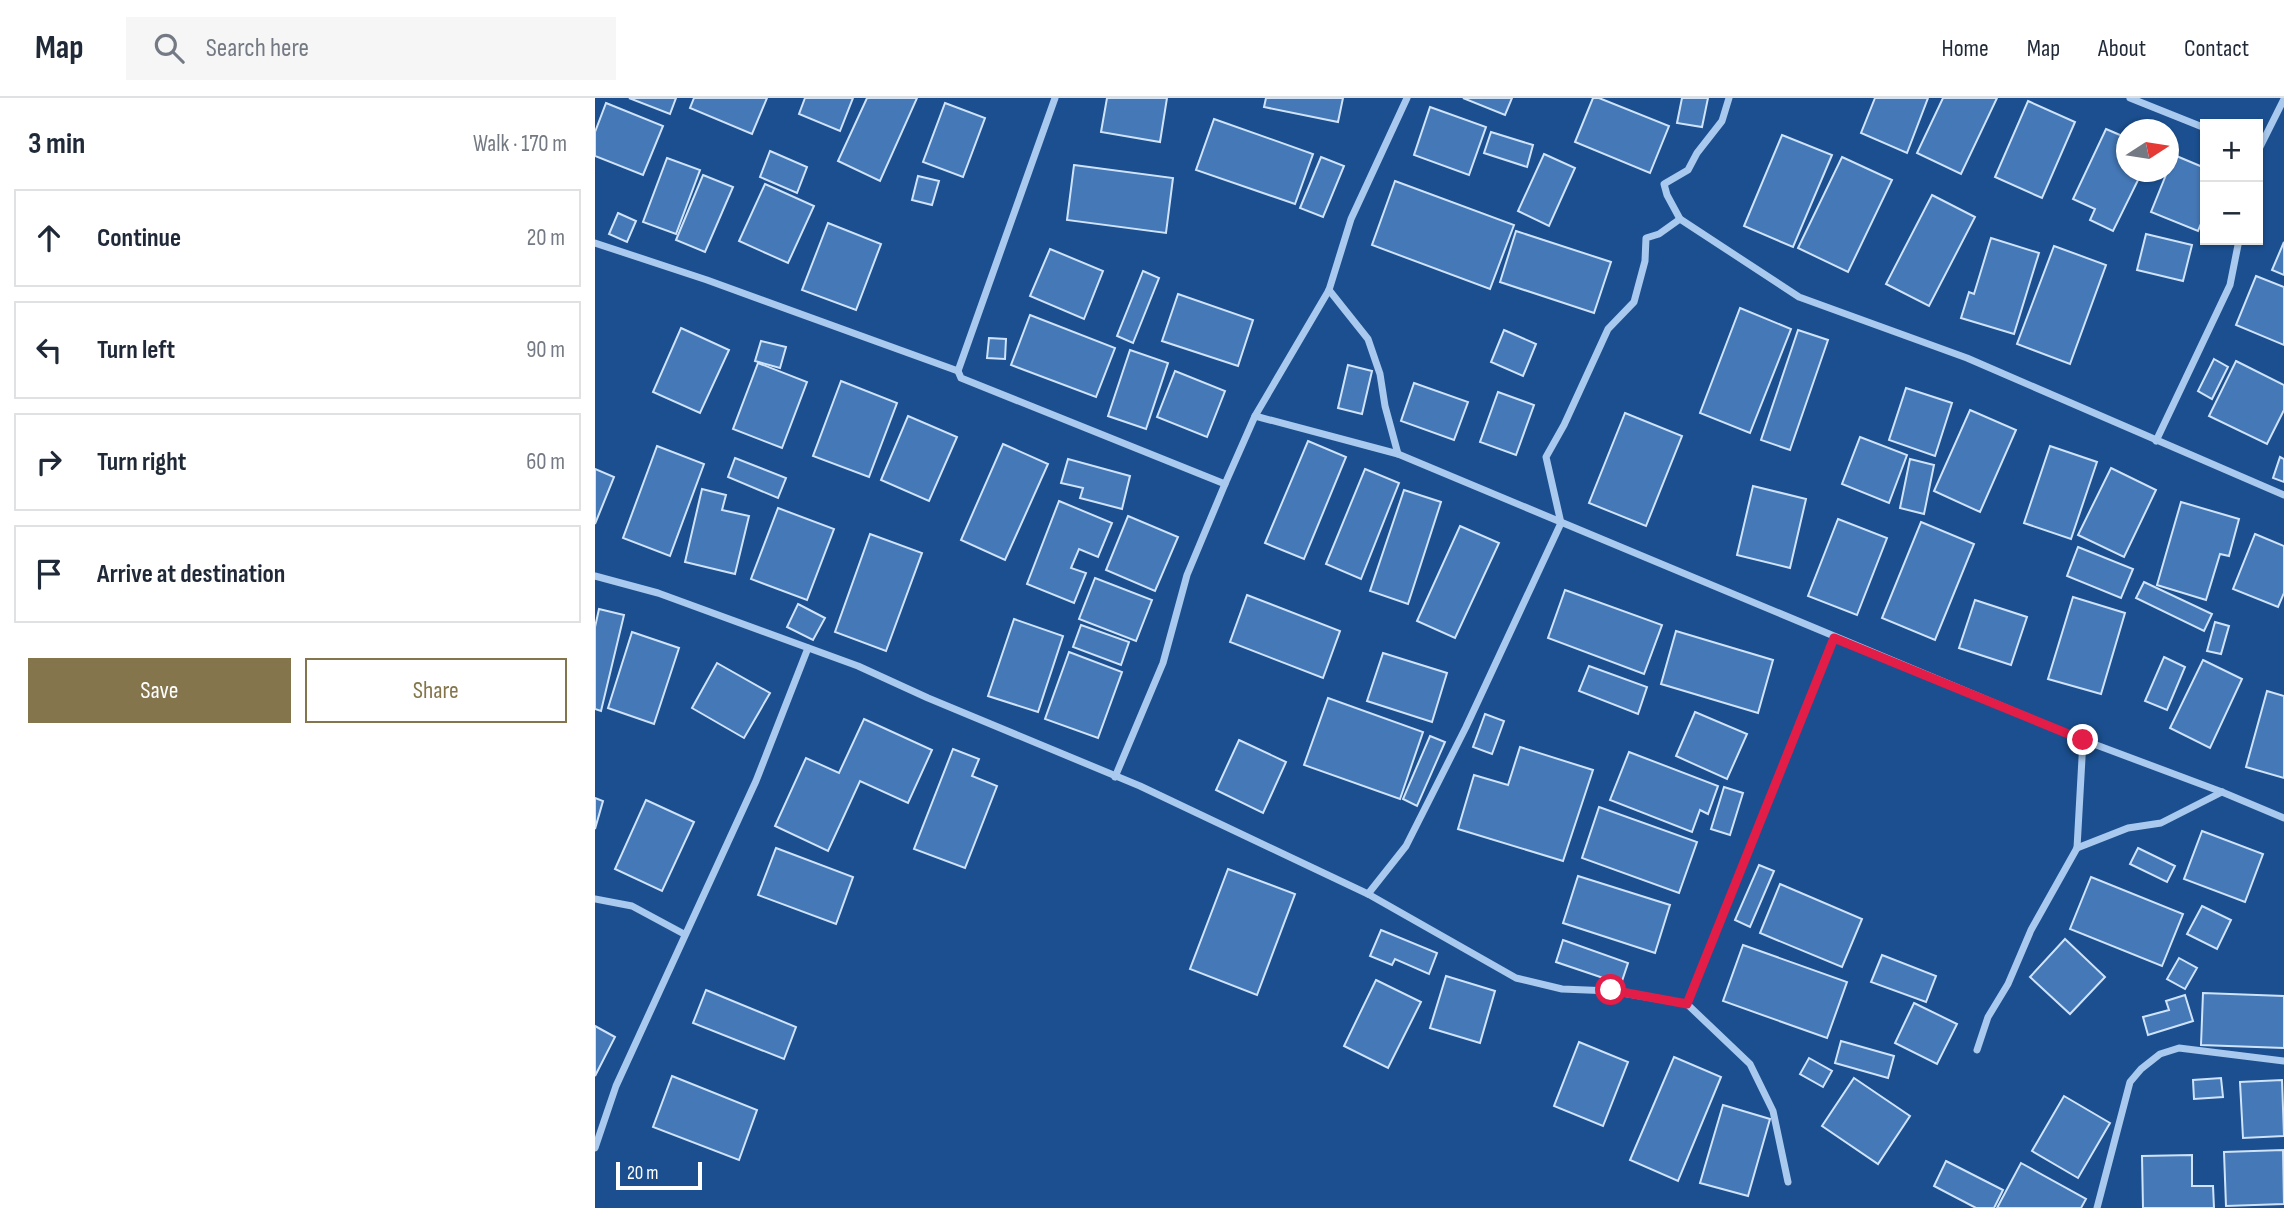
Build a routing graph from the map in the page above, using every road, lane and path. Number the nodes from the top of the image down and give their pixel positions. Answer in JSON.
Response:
{"nodes":[{"id":1,"x":1055,"y":98,"type":"edge"},
{"id":2,"x":1407,"y":98,"type":"edge"},
{"id":3,"x":1729,"y":98,"type":"edge"},
{"id":4,"x":2130,"y":98,"type":"edge"},
{"id":5,"x":2284,"y":99,"type":"edge"},
{"id":6,"x":2200,"y":126,"type":"edge"},
{"id":7,"x":2263,"y":139,"type":"edge"},
{"id":8,"x":1680,"y":219,"type":"junction"},
{"id":9,"x":595,"y":243,"type":"edge"},
{"id":10,"x":2238,"y":245,"type":"edge"},
{"id":11,"x":1329,"y":290,"type":"junction"},
{"id":12,"x":958,"y":371,"type":"junction"},
{"id":13,"x":1255,"y":416,"type":"junction"},
{"id":14,"x":2156,"y":441,"type":"junction"},
{"id":15,"x":1398,"y":454,"type":"junction"},
{"id":16,"x":1225,"y":484,"type":"junction"},
{"id":17,"x":2284,"y":495,"type":"edge"},
{"id":18,"x":1561,"y":523,"type":"junction"},
{"id":19,"x":595,"y":576,"type":"edge"},
{"id":20,"x":1834,"y":638,"type":"junction"},
{"id":21,"x":808,"y":648,"type":"junction"},
{"id":22,"x":2083,"y":740,"type":"junction"},
{"id":23,"x":1115,"y":777,"type":"junction"},
{"id":24,"x":2222,"y":792,"type":"junction"},
{"id":25,"x":2284,"y":818,"type":"edge"},
{"id":26,"x":2077,"y":848,"type":"junction"},
{"id":27,"x":1368,"y":894,"type":"junction"},
{"id":28,"x":595,"y":899,"type":"edge"},
{"id":29,"x":684,"y":934,"type":"junction"},
{"id":30,"x":1687,"y":1004,"type":"junction"},
{"id":31,"x":1977,"y":1049,"type":"dead end"},
{"id":32,"x":2284,"y":1062,"type":"edge"},
{"id":33,"x":595,"y":1148,"type":"edge"},
{"id":34,"x":1789,"y":1182,"type":"dead end"},
{"id":35,"x":2097,"y":1208,"type":"edge"}],
"edges":[{"from":1,"to":12,"type":"street"},
{"from":2,"to":11,"type":"street"},
{"from":3,"to":8,"type":"street"},
{"from":4,"to":6,"type":"street"},
{"from":5,"to":7,"type":"street"},
{"from":8,"to":14,"type":"street"},
{"from":8,"to":18,"type":"street"},
{"from":9,"to":12,"type":"street"},
{"from":10,"to":14,"type":"street"},
{"from":11,"to":13,"type":"street"},
{"from":11,"to":15,"type":"street"},
{"from":12,"to":16,"type":"street"},
{"from":13,"to":15,"type":"street"},
{"from":13,"to":16,"type":"street"},
{"from":14,"to":17,"type":"street"},
{"from":15,"to":18,"type":"street"},
{"from":16,"to":23,"type":"street"},
{"from":18,"to":20,"type":"street"},
{"from":18,"to":27,"type":"street"},
{"from":19,"to":21,"type":"street"},
{"from":20,"to":22,"type":"street"},
{"from":20,"to":30,"type":"street"},
{"from":21,"to":23,"type":"street"},
{"from":21,"to":29,"type":"street"},
{"from":22,"to":24,"type":"street"},
{"from":22,"to":26,"type":"street"},
{"from":23,"to":27,"type":"street"},
{"from":24,"to":25,"type":"street"},
{"from":24,"to":26,"type":"street"},
{"from":26,"to":31,"type":"street"},
{"from":27,"to":30,"type":"street"},
{"from":28,"to":29,"type":"street"},
{"from":29,"to":33,"type":"street"},
{"from":30,"to":34,"type":"street"},
{"from":32,"to":35,"type":"street"}]}
